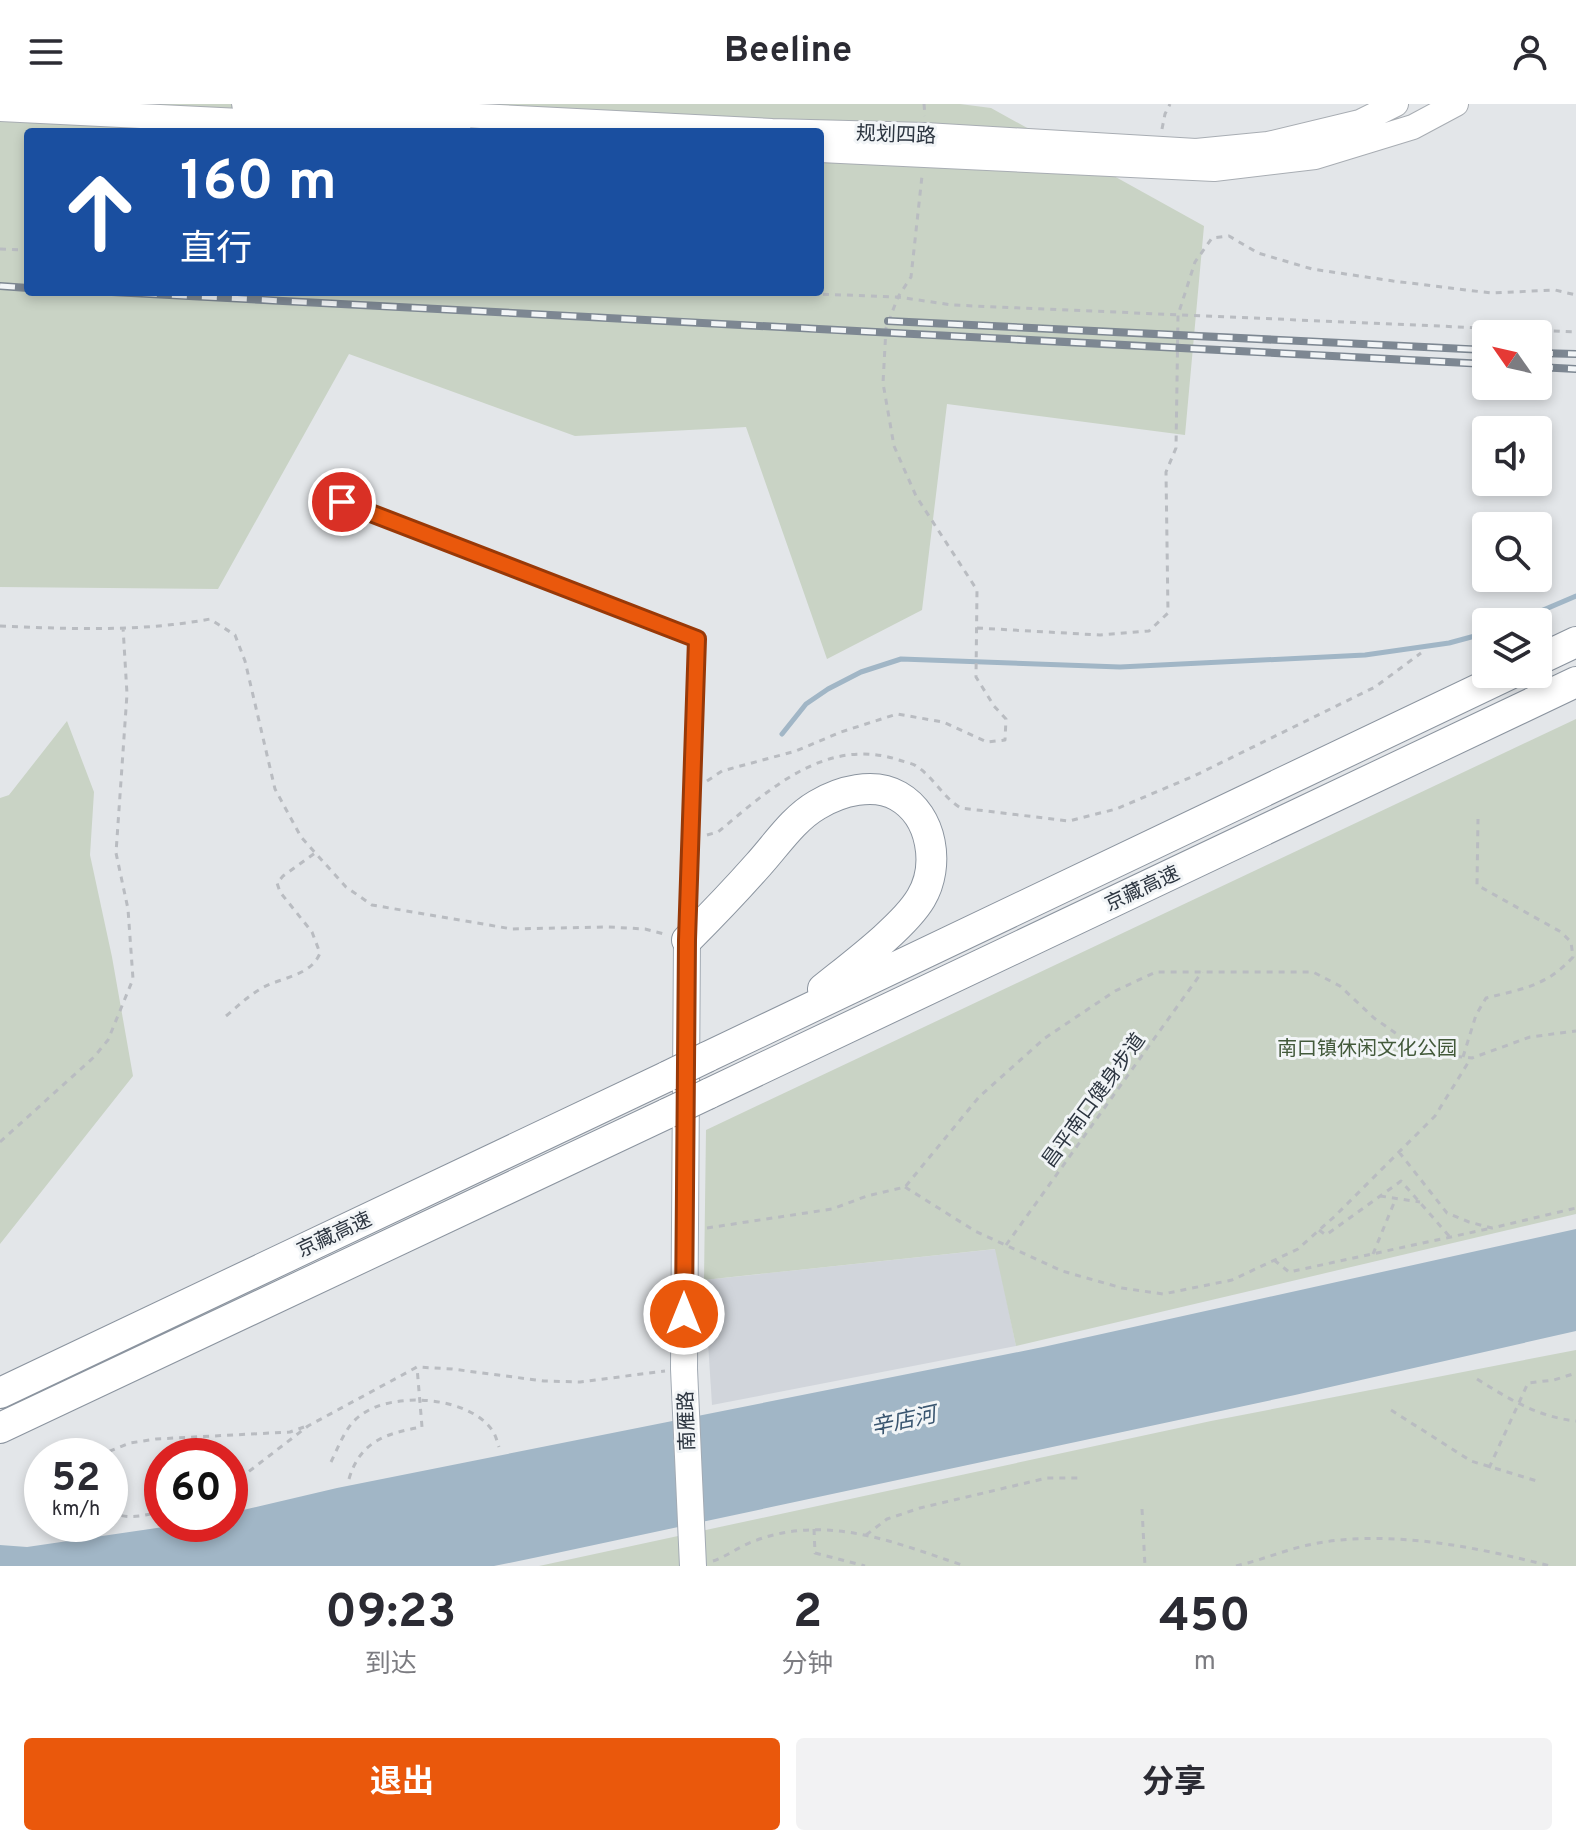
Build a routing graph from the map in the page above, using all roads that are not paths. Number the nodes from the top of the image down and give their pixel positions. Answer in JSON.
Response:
{"nodes":[{"id":1,"x":244,"y":104,"type":"edge"},
{"id":2,"x":1396,"y":104,"type":"edge"},
{"id":3,"x":1456,"y":104,"type":"edge"},
{"id":4,"x":0,"y":109,"type":"edge"},
{"id":5,"x":379,"y":128,"type":"edge"},
{"id":6,"x":713,"y":128,"type":"edge"},
{"id":7,"x":824,"y":136,"type":"edge"},
{"id":8,"x":925,"y":145,"type":"junction"},
{"id":9,"x":824,"y":150,"type":"edge"},
{"id":10,"x":342,"y":502,"type":"dead end"},
{"id":11,"x":1576,"y":642,"type":"edge"},
{"id":12,"x":1552,"y":653,"type":"edge"},
{"id":13,"x":1576,"y":682,"type":"edge"},
{"id":14,"x":1481,"y":688,"type":"edge"},
{"id":15,"x":687,"y":940,"type":"junction"},
{"id":16,"x":788,"y":1019,"type":"junction"},
{"id":17,"x":0,"y":1393,"type":"edge"},
{"id":18,"x":0,"y":1428,"type":"edge"},
{"id":19,"x":702,"y":1564,"type":"edge"}],
"edges":[{"from":1,"to":6,"type":"main road","name":"规划四路"},
{"from":2,"to":8,"type":"main road","name":"规划四路"},
{"from":3,"to":8,"type":"main road","name":"规划四路"},
{"from":4,"to":5,"type":"main road"},
{"from":7,"to":8,"type":"main road","name":"规划四路"},
{"from":8,"to":9,"type":"main road","name":"规划四路"},
{"from":10,"to":15,"type":"street"},
{"from":11,"to":12,"type":"highway"},
{"from":13,"to":18,"type":"highway","name":"京藏高速","bridge":true},
{"from":14,"to":16,"type":"highway","name":"京藏高速"},
{"from":15,"to":16,"type":"highway"},
{"from":15,"to":19,"type":"main road","name":"南雁路"},
{"from":16,"to":17,"type":"highway","name":"京藏高速","bridge":true}]}
